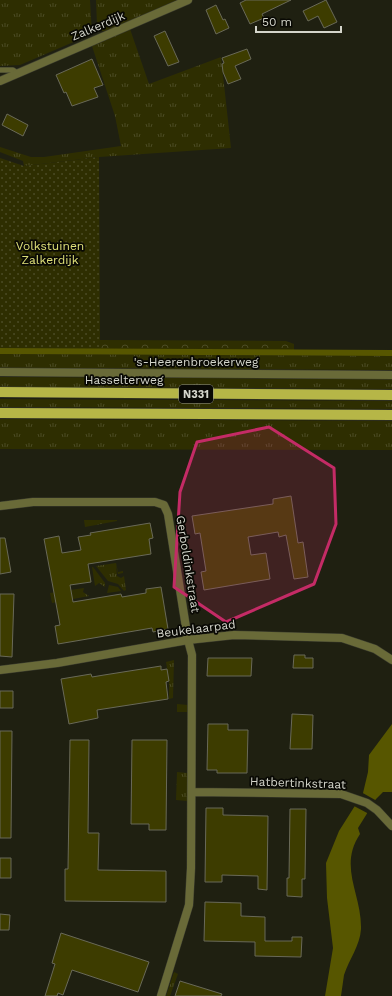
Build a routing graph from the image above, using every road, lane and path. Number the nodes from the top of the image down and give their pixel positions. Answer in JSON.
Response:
{"nodes":[{"id":1,"x":188,"y":0,"type":"edge"},
{"id":2,"x":0,"y":70,"type":"edge"},
{"id":3,"x":17,"y":73,"type":"junction"},
{"id":4,"x":0,"y":80,"type":"edge"},
{"id":5,"x":0,"y":372,"type":"edge"},
{"id":6,"x":392,"y":375,"type":"edge"},
{"id":7,"x":0,"y":392,"type":"edge"},
{"id":8,"x":392,"y":395,"type":"edge"},
{"id":9,"x":0,"y":413,"type":"edge"},
{"id":10,"x":392,"y":415,"type":"edge"},
{"id":11,"x":0,"y":506,"type":"edge"},
{"id":12,"x":188,"y":640,"type":"junction"},
{"id":13,"x":392,"y":660,"type":"edge"},
{"id":14,"x":0,"y":670,"type":"edge"},
{"id":15,"x":192,"y":792,"type":"junction"},
{"id":16,"x":392,"y":826,"type":"edge"},
{"id":17,"x":161,"y":996,"type":"edge"}],
"edges":[{"from":1,"to":3,"type":"street","name":"Zalkerdijk"},
{"from":2,"to":3,"type":"lane"},
{"from":3,"to":4,"type":"street","name":"Zalkerdijk"},
{"from":5,"to":6,"type":"street","name":"'s-Heerenbroekerweg"},
{"from":7,"to":8,"type":"main road","name":"Hasselterweg","number":"N331"},
{"from":9,"to":10,"type":"main road","number":"N331"},
{"from":11,"to":12,"type":"street","name":"Gerboldinkstraat"},
{"from":12,"to":13,"type":"street","name":"Beukelaarpad"},
{"from":12,"to":14,"type":"street","name":"Beukelaarpad"},
{"from":12,"to":15,"type":"street","name":"Gerboldinkstraat"},
{"from":15,"to":16,"type":"street","name":"Hatbertinkstraat"},
{"from":15,"to":17,"type":"street","name":"Gerboldinkstraat"}]}
